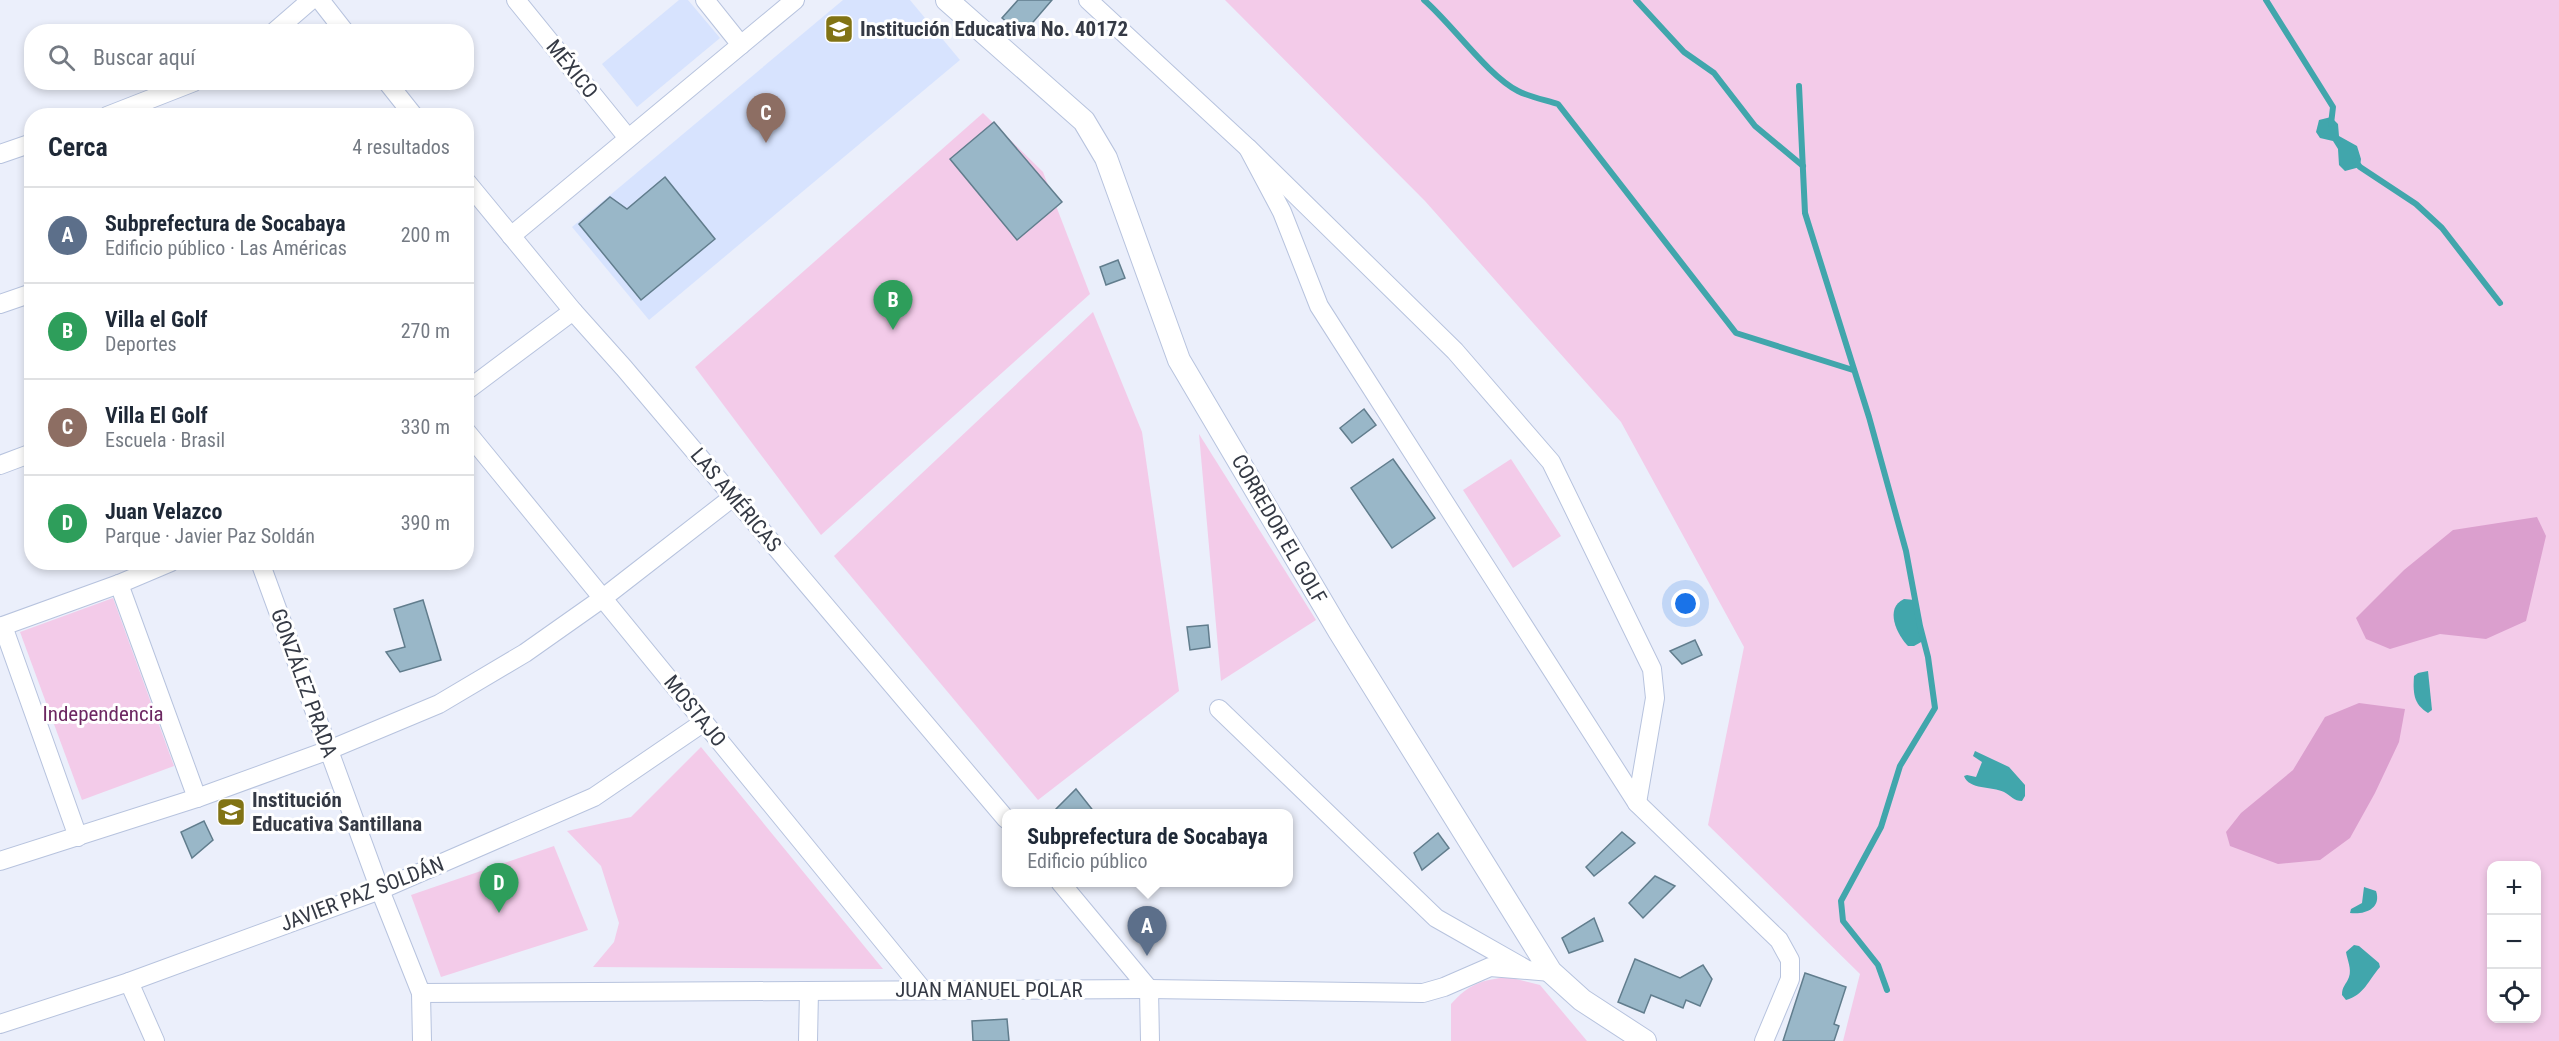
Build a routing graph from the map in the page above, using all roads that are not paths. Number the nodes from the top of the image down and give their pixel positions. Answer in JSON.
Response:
{"nodes":[{"id":1,"x":311,"y":0,"type":"edge"},
{"id":2,"x":320,"y":0,"type":"edge"},
{"id":3,"x":516,"y":0,"type":"edge"},
{"id":4,"x":705,"y":0,"type":"edge"},
{"id":5,"x":795,"y":0,"type":"edge"},
{"id":6,"x":947,"y":0,"type":"edge"},
{"id":7,"x":1088,"y":0,"type":"edge"},
{"id":8,"x":283,"y":24,"type":"edge"},
{"id":9,"x":339,"y":24,"type":"edge"},
{"id":10,"x":741,"y":45,"type":"junction"},
{"id":11,"x":174,"y":90,"type":"edge"},
{"id":12,"x":393,"y":90,"type":"edge"},
{"id":13,"x":127,"y":108,"type":"edge"},
{"id":14,"x":407,"y":108,"type":"edge"},
{"id":15,"x":628,"y":138,"type":"junction"},
{"id":16,"x":24,"y":145,"type":"edge"},
{"id":17,"x":1248,"y":148,"type":"junction"},
{"id":18,"x":0,"y":154,"type":"edge"},
{"id":19,"x":474,"y":191,"type":"edge"},
{"id":20,"x":511,"y":236,"type":"junction"},
{"id":21,"x":24,"y":295,"type":"edge"},
{"id":22,"x":1,"y":300,"type":"edge"},
{"id":23,"x":573,"y":311,"type":"junction"},
{"id":24,"x":474,"y":385,"type":"edge"},
{"id":25,"x":474,"y":441,"type":"edge"},
{"id":26,"x":24,"y":456,"type":"edge"},
{"id":27,"x":0,"y":465,"type":"edge"},
{"id":28,"x":733,"y":496,"type":"junction"},
{"id":29,"x":152,"y":570,"type":"edge"},
{"id":30,"x":263,"y":570,"type":"edge"},
{"id":31,"x":119,"y":584,"type":"junction"},
{"id":32,"x":603,"y":598,"type":"junction"},
{"id":33,"x":1,"y":626,"type":"edge"},
{"id":34,"x":1219,"y":709,"type":"dead end"},
{"id":35,"x":704,"y":722,"type":"junction"},
{"id":36,"x":328,"y":750,"type":"junction"},
{"id":37,"x":197,"y":798,"type":"junction"},
{"id":38,"x":1636,"y":803,"type":"junction"},
{"id":39,"x":1002,"y":814,"type":"edge"},
{"id":40,"x":78,"y":837,"type":"junction"},
{"id":41,"x":0,"y":861,"type":"edge"},
{"id":42,"x":1064,"y":887,"type":"edge"},
{"id":43,"x":380,"y":890,"type":"junction"},
{"id":44,"x":1528,"y":970,"type":"junction"},
{"id":45,"x":1551,"y":972,"type":"junction"},
{"id":46,"x":129,"y":982,"type":"junction"},
{"id":47,"x":1149,"y":989,"type":"junction"},
{"id":48,"x":923,"y":990,"type":"junction"},
{"id":49,"x":808,"y":991,"type":"junction"},
{"id":50,"x":421,"y":993,"type":"junction"},
{"id":51,"x":0,"y":1024,"type":"edge"},
{"id":52,"x":0,"y":1031,"type":"edge"},
{"id":53,"x":4,"y":1041,"type":"edge"},
{"id":54,"x":155,"y":1041,"type":"edge"},
{"id":55,"x":422,"y":1041,"type":"edge"},
{"id":56,"x":808,"y":1041,"type":"edge"},
{"id":57,"x":1150,"y":1041,"type":"edge"},
{"id":58,"x":1645,"y":1041,"type":"edge"},
{"id":59,"x":1764,"y":1041,"type":"edge"}],
"edges":[{"from":1,"to":8,"type":"street"},
{"from":2,"to":9,"type":"street"},
{"from":3,"to":15,"type":"street","name":"MÉXICO"},
{"from":4,"to":10,"type":"street"},
{"from":5,"to":10,"type":"street"},
{"from":6,"to":45,"type":"street","name":"CORREDOR EL GOLF"},
{"from":7,"to":17,"type":"street"},
{"from":10,"to":15,"type":"street"},
{"from":11,"to":13,"type":"street"},
{"from":12,"to":14,"type":"street"},
{"from":15,"to":20,"type":"street"},
{"from":16,"to":18,"type":"street"},
{"from":17,"to":38,"type":"street"},
{"from":17,"to":38,"type":"street"},
{"from":19,"to":20,"type":"street","name":"LAS AMÉRICAS"},
{"from":20,"to":23,"type":"street","name":"LAS AMÉRICAS"},
{"from":21,"to":22,"type":"street"},
{"from":23,"to":24,"type":"street"},
{"from":23,"to":28,"type":"street","name":"LAS AMÉRICAS"},
{"from":25,"to":32,"type":"street","name":"MOSTAJO"},
{"from":26,"to":27,"type":"street"},
{"from":28,"to":32,"type":"street"},
{"from":28,"to":39,"type":"street","name":"LAS AMÉRICAS"},
{"from":29,"to":31,"type":"street"},
{"from":30,"to":36,"type":"street","name":"GONZÁLEZ PRADA"},
{"from":31,"to":33,"type":"street"},
{"from":31,"to":37,"type":"street"},
{"from":32,"to":35,"type":"street","name":"MOSTAJO"},
{"from":32,"to":36,"type":"street"},
{"from":33,"to":40,"type":"street"},
{"from":34,"to":44,"type":"street"},
{"from":35,"to":43,"type":"street","name":"JAVIER PAZ SOLDÁN"},
{"from":35,"to":48,"type":"street","name":"MOSTAJO"},
{"from":36,"to":37,"type":"street"},
{"from":36,"to":43,"type":"street","name":"GONZÁLEZ PRADA"},
{"from":37,"to":40,"type":"street"},
{"from":38,"to":59,"type":"street"},
{"from":40,"to":41,"type":"street"},
{"from":42,"to":47,"type":"street"},
{"from":43,"to":46,"type":"street","name":"JAVIER PAZ SOLDÁN"},
{"from":43,"to":50,"type":"street","name":"GONZÁLEZ PRADA"},
{"from":44,"to":45,"type":"street","name":"JUAN MANUEL POLAR"},
{"from":44,"to":47,"type":"street","name":"JUAN MANUEL POLAR"},
{"from":45,"to":58,"type":"street","name":"CORREDOR EL GOLF"},
{"from":46,"to":51,"type":"street","name":"JAVIER PAZ SOLDÁN"},
{"from":46,"to":54,"type":"street"},
{"from":47,"to":48,"type":"street","name":"JUAN MANUEL POLAR"},
{"from":47,"to":57,"type":"street"},
{"from":48,"to":49,"type":"street","name":"JUAN MANUEL POLAR"},
{"from":49,"to":50,"type":"street","name":"JUAN MANUEL POLAR"},
{"from":49,"to":56,"type":"street"},
{"from":50,"to":55,"type":"street","name":"GONZÁLEZ PRADA"},
{"from":52,"to":53,"type":"street"}]}
